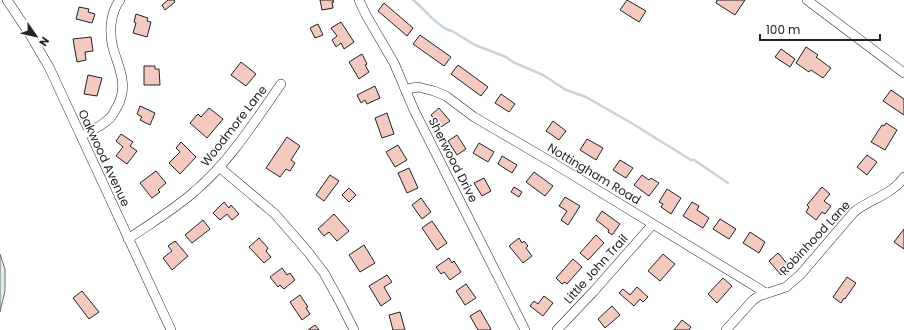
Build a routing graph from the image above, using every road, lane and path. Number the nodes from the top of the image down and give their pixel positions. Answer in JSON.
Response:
{"nodes":[{"id":1,"x":7,"y":0,"type":"edge"},
{"id":2,"x":120,"y":0,"type":"edge"},
{"id":3,"x":359,"y":0,"type":"edge"},
{"id":4,"x":807,"y":0,"type":"edge"},
{"id":5,"x":904,"y":73,"type":"edge"},
{"id":6,"x":281,"y":84,"type":"dead end"},
{"id":7,"x":406,"y":89,"type":"junction"},
{"id":8,"x":81,"y":136,"type":"junction"},
{"id":9,"x":219,"y":167,"type":"junction"},
{"id":10,"x":904,"y":177,"type":"edge"},
{"id":11,"x":653,"y":224,"type":"junction"},
{"id":12,"x":128,"y":239,"type":"junction"},
{"id":13,"x":766,"y":293,"type":"junction"},
{"id":14,"x":170,"y":330,"type":"edge"},
{"id":15,"x":354,"y":330,"type":"edge"},
{"id":16,"x":525,"y":330,"type":"edge"},
{"id":17,"x":557,"y":330,"type":"edge"},
{"id":18,"x":726,"y":330,"type":"edge"}],
"edges":[{"from":1,"to":8,"type":"street","name":"Oakwood Avenue"},
{"from":2,"to":8,"type":"street"},
{"from":3,"to":7,"type":"street","name":"Sherwood Drive"},
{"from":4,"to":5,"type":"street"},
{"from":6,"to":9,"type":"street","name":"Woodmore Lane"},
{"from":7,"to":11,"type":"street","name":"Nottingham Road"},
{"from":7,"to":16,"type":"street","name":"Sherwood Drive"},
{"from":8,"to":12,"type":"street","name":"Oakwood Avenue"},
{"from":9,"to":12,"type":"street","name":"Woodmore Lane"},
{"from":9,"to":15,"type":"street"},
{"from":10,"to":13,"type":"street","name":"Robinhood Lane"},
{"from":11,"to":13,"type":"street","name":"Nottingham Road"},
{"from":11,"to":17,"type":"street","name":"Little John Trail"},
{"from":12,"to":14,"type":"street","name":"Oakwood Avenue"},
{"from":13,"to":18,"type":"street","name":"Robinhood Lane"}]}
